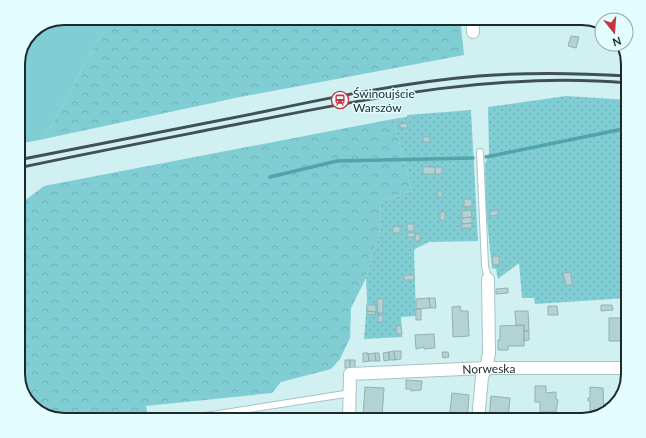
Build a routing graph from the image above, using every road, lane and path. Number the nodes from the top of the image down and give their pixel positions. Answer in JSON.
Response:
{"nodes":[{"id":1,"x":472,"y":25,"type":"edge"},
{"id":2,"x":473,"y":32,"type":"dead end"},
{"id":3,"x":480,"y":152,"type":"dead end"},
{"id":4,"x":488,"y":280,"type":"joint"},
{"id":5,"x":485,"y":368,"type":"junction"},
{"id":6,"x":621,"y":368,"type":"edge"},
{"id":7,"x":351,"y":393,"type":"junction"},
{"id":8,"x":224,"y":413,"type":"edge"},
{"id":9,"x":350,"y":413,"type":"edge"},
{"id":10,"x":479,"y":413,"type":"edge"}],
"edges":[{"from":1,"to":2,"type":"street"},
{"from":3,"to":4,"type":"lane"},
{"from":4,"to":5,"type":"street"},
{"from":5,"to":6,"type":"street","name":"Norweska"},
{"from":5,"to":7,"type":"street","name":"Norweska"},
{"from":5,"to":10,"type":"street"},
{"from":7,"to":8,"type":"lane"},
{"from":7,"to":9,"type":"street"}]}
